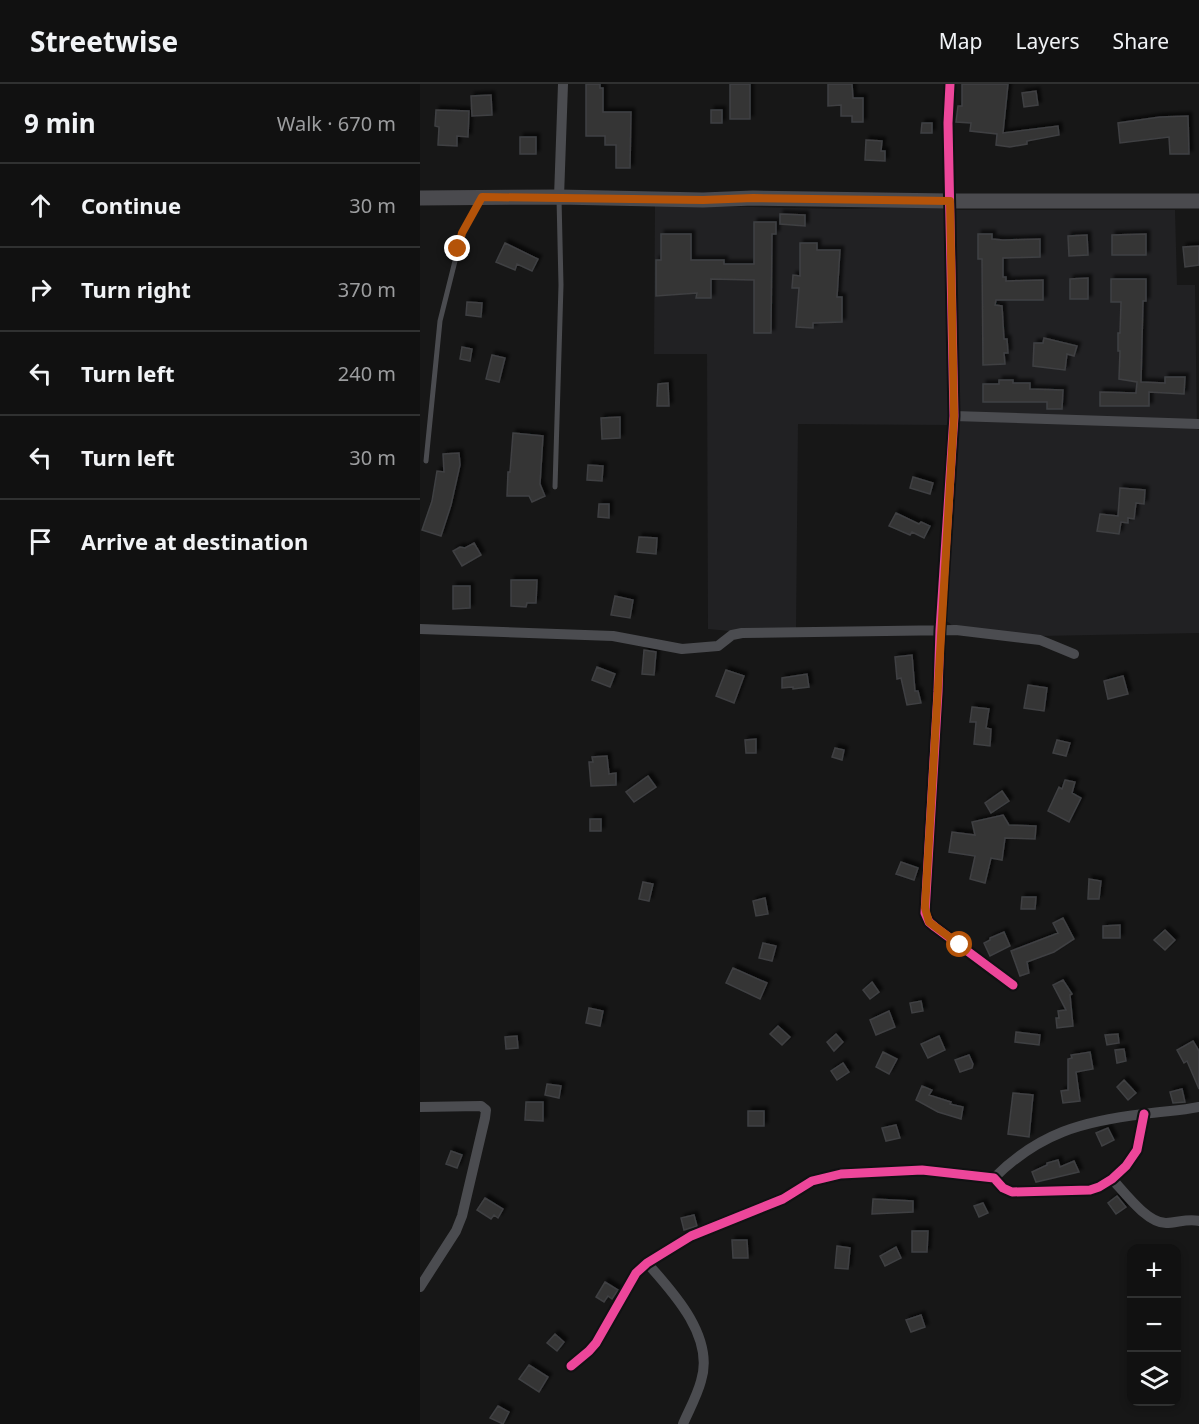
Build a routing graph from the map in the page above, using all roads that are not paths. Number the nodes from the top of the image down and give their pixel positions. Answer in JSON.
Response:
{"nodes":[{"id":1,"x":563,"y":84,"type":"edge"},
{"id":2,"x":950,"y":84,"type":"edge"},
{"id":3,"x":482,"y":197,"type":"junction"},
{"id":4,"x":559,"y":197,"type":"junction"},
{"id":5,"x":420,"y":198,"type":"edge"},
{"id":6,"x":950,"y":201,"type":"junction"},
{"id":7,"x":1199,"y":201,"type":"edge"},
{"id":8,"x":954,"y":416,"type":"junction"},
{"id":9,"x":1199,"y":424,"type":"edge"},
{"id":10,"x":426,"y":461,"type":"dead end"},
{"id":11,"x":555,"y":487,"type":"dead end"},
{"id":12,"x":420,"y":628,"type":"edge"},
{"id":13,"x":940,"y":630,"type":"junction"},
{"id":14,"x":1074,"y":654,"type":"dead end"},
{"id":15,"x":1013,"y":985,"type":"dead end"},
{"id":16,"x":420,"y":1107,"type":"edge"},
{"id":17,"x":1199,"y":1107,"type":"edge"},
{"id":18,"x":1144,"y":1113,"type":"junction"},
{"id":19,"x":994,"y":1178,"type":"junction"},
{"id":20,"x":1112,"y":1179,"type":"junction"},
{"id":21,"x":1199,"y":1221,"type":"edge"},
{"id":22,"x":647,"y":1263,"type":"junction"},
{"id":23,"x":420,"y":1287,"type":"edge"},
{"id":24,"x":571,"y":1366,"type":"dead end"},
{"id":25,"x":683,"y":1424,"type":"edge"}],
"edges":[{"from":1,"to":4,"type":"street"},
{"from":2,"to":6,"type":"street"},
{"from":3,"to":4,"type":"main road"},
{"from":3,"to":5,"type":"main road"},
{"from":3,"to":10,"type":"lane"},
{"from":4,"to":6,"type":"main road"},
{"from":4,"to":11,"type":"lane"},
{"from":6,"to":7,"type":"main road"},
{"from":6,"to":8,"type":"street"},
{"from":8,"to":9,"type":"street"},
{"from":8,"to":13,"type":"street"},
{"from":12,"to":13,"type":"street"},
{"from":13,"to":14,"type":"street"},
{"from":13,"to":15,"type":"street"},
{"from":16,"to":23,"type":"street"},
{"from":17,"to":18,"type":"street"},
{"from":18,"to":19,"type":"street"},
{"from":18,"to":20,"type":"street"},
{"from":19,"to":20,"type":"street"},
{"from":19,"to":22,"type":"street"},
{"from":20,"to":21,"type":"street"},
{"from":22,"to":24,"type":"street"},
{"from":22,"to":25,"type":"street"}]}
